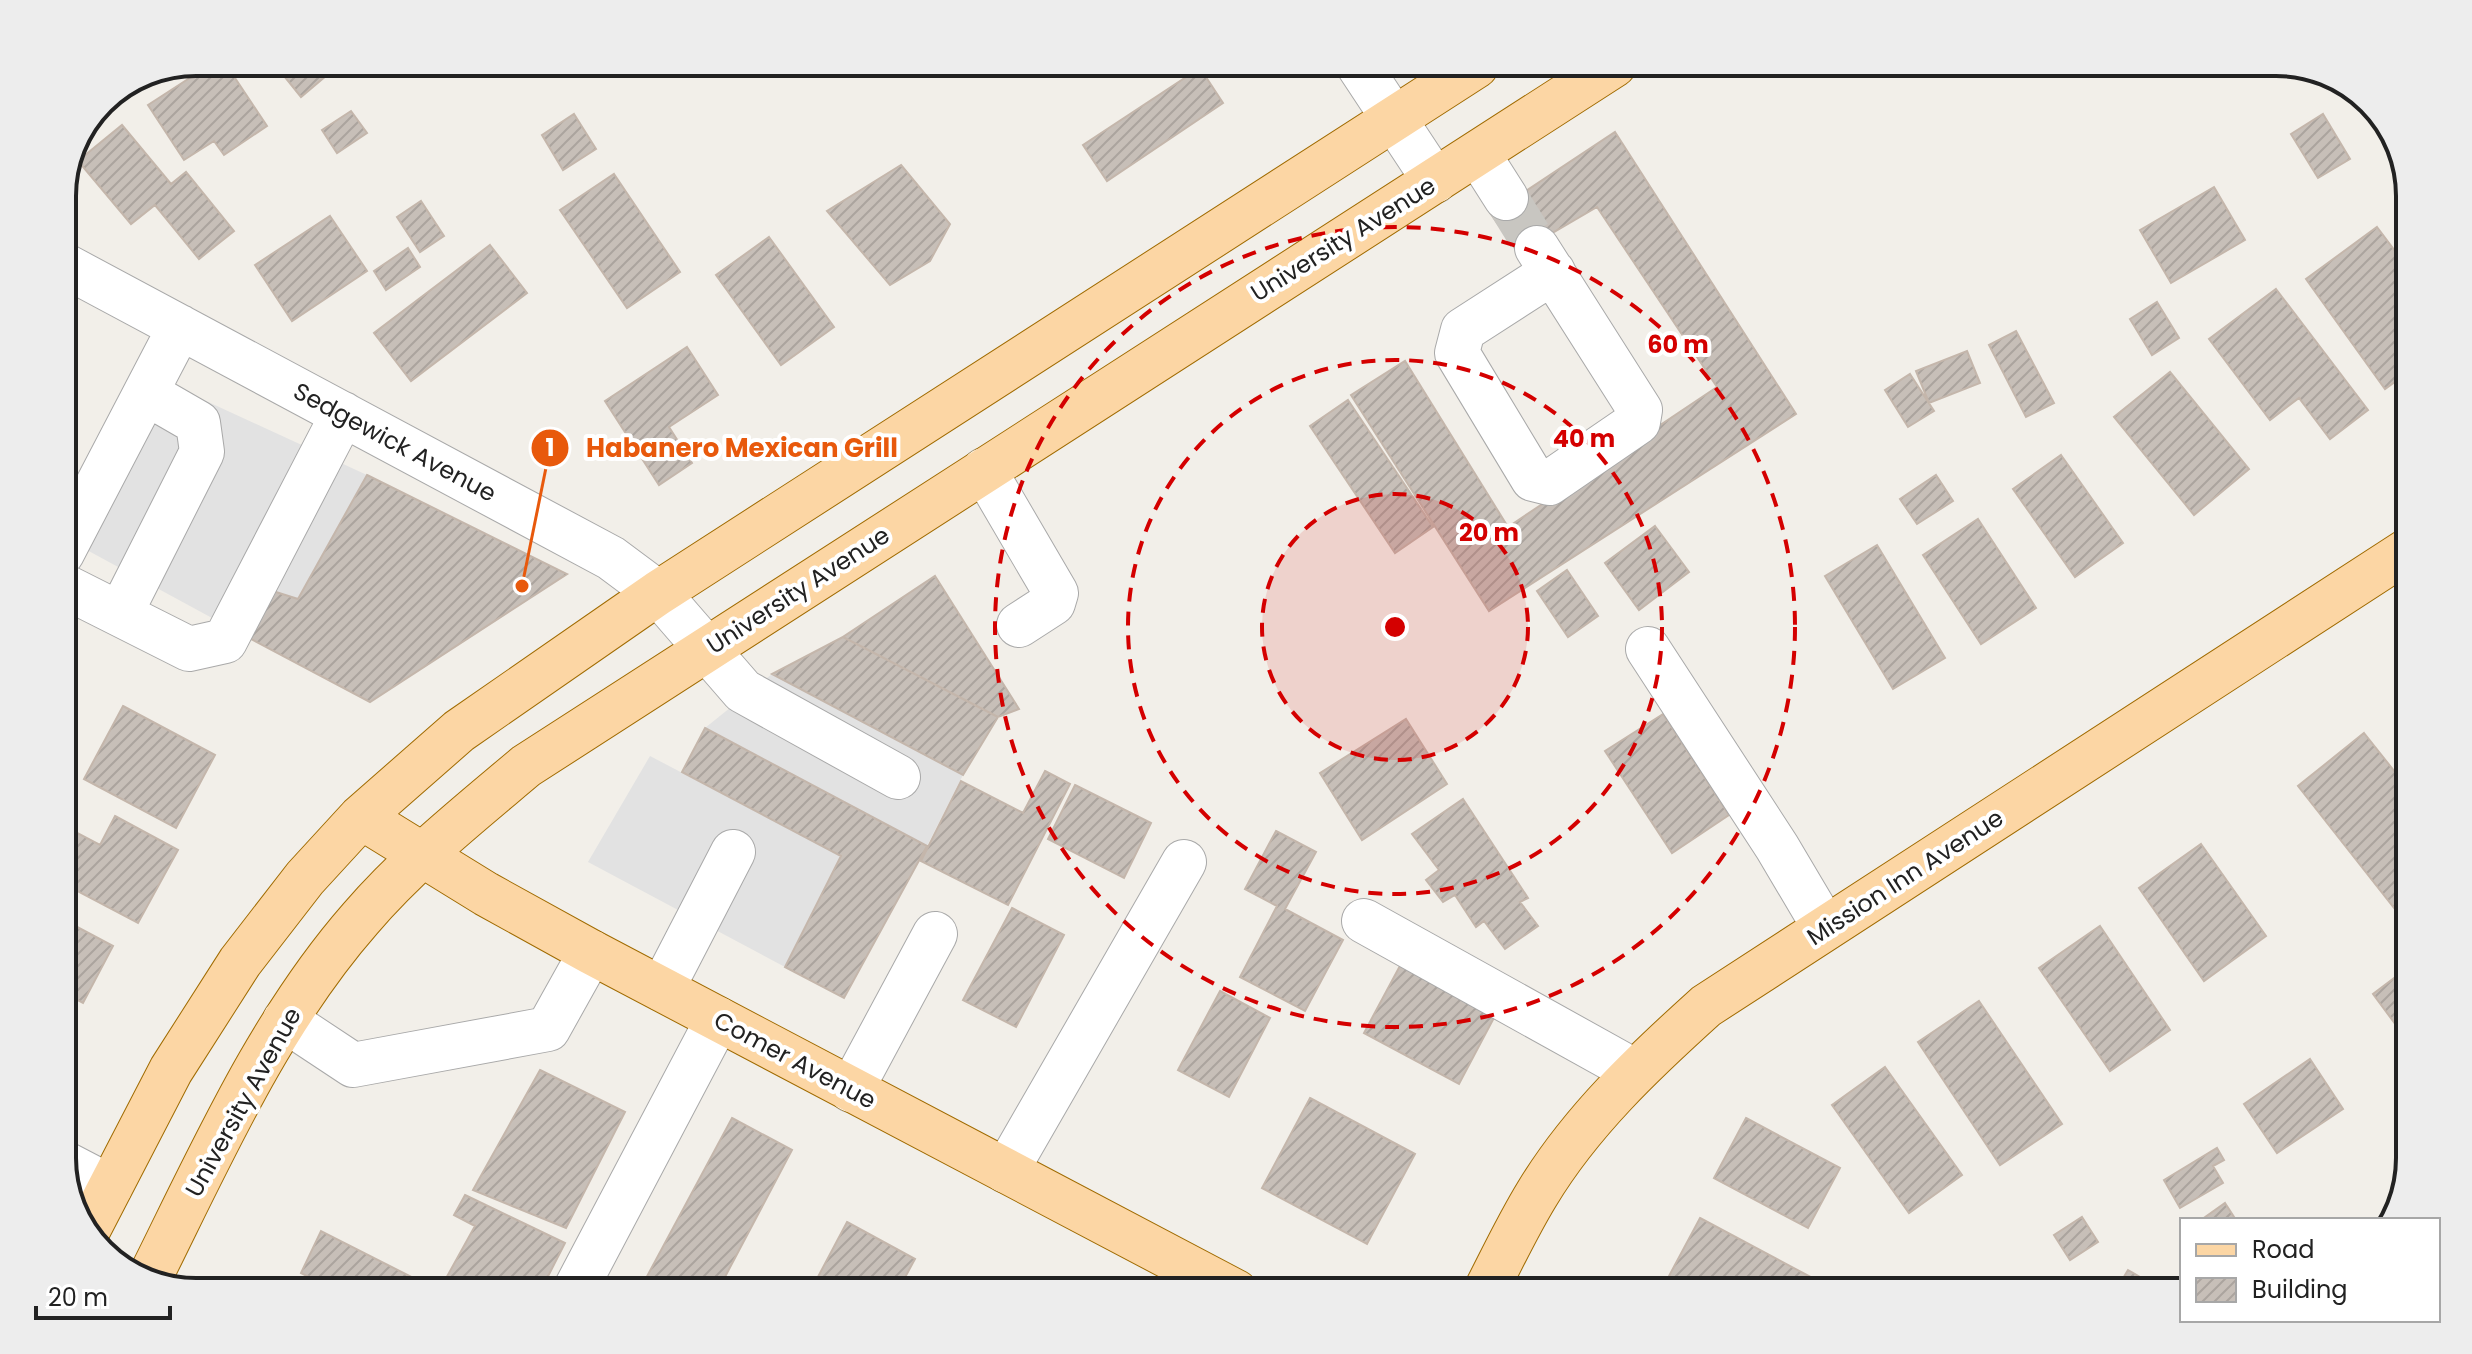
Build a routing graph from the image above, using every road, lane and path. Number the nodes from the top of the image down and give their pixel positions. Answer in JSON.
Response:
{"nodes":[{"id":1,"x":1366,"y":76,"type":"edge"},
{"id":2,"x":1460,"y":76,"type":"edge"},
{"id":3,"x":1597,"y":76,"type":"edge"},
{"id":4,"x":1393,"y":118,"type":"junction"},
{"id":5,"x":1478,"y":154,"type":"junction"},
{"id":6,"x":1435,"y":181,"type":"junction"},
{"id":7,"x":1506,"y":198,"type":"tunnel mouth"},
{"id":8,"x":1545,"y":260,"type":"joint"},
{"id":9,"x":76,"y":271,"type":"edge"},
{"id":10,"x":180,"y":327,"type":"junction"},
{"id":11,"x":146,"y":393,"type":"junction"},
{"id":12,"x":343,"y":414,"type":"junction"},
{"id":13,"x":984,"y":470,"type":"junction"},
{"id":14,"x":76,"y":526,"type":"edge"},
{"id":15,"x":2396,"y":558,"type":"edge"},
{"id":16,"x":76,"y":592,"type":"edge"},
{"id":17,"x":658,"y":593,"type":"junction"},
{"id":18,"x":120,"y":614,"type":"junction"},
{"id":19,"x":1019,"y":625,"type":"dead end"},
{"id":20,"x":1648,"y":649,"type":"dead end"},
{"id":21,"x":706,"y":650,"type":"junction"},
{"id":22,"x":898,"y":777,"type":"dead end"},
{"id":23,"x":361,"y":817,"type":"junction"},
{"id":24,"x":733,"y":852,"type":"dead end"},
{"id":25,"x":422,"y":855,"type":"junction"},
{"id":26,"x":1184,"y":862,"type":"dead end"},
{"id":27,"x":1364,"y":921,"type":"dead end"},
{"id":28,"x":1825,"y":928,"type":"junction"},
{"id":29,"x":935,"y":934,"type":"dead end"},
{"id":30,"x":591,"y":952,"type":"junction"},
{"id":31,"x":662,"y":989,"type":"junction"},
{"id":32,"x":718,"y":1019,"type":"junction"},
{"id":33,"x":285,"y":1020,"type":"junction"},
{"id":34,"x":1634,"y":1071,"type":"junction"},
{"id":35,"x":851,"y":1090,"type":"junction"},
{"id":36,"x":76,"y":1170,"type":"edge"},
{"id":37,"x":1006,"y":1171,"type":"junction"},
{"id":38,"x":110,"y":1187,"type":"junction"},
{"id":39,"x":93,"y":1220,"type":"edge"},
{"id":40,"x":154,"y":1270,"type":"edge"},
{"id":41,"x":581,"y":1278,"type":"edge"},
{"id":42,"x":1209,"y":1278,"type":"edge"},
{"id":43,"x":1492,"y":1278,"type":"edge"}],
"edges":[{"from":1,"to":4,"type":"street"},
{"from":2,"to":4,"type":"main road"},
{"from":3,"to":5,"type":"main road","name":"University Avenue"},
{"from":4,"to":6,"type":"street"},
{"from":4,"to":17,"type":"main road"},
{"from":5,"to":6,"type":"main road","name":"University Avenue"},
{"from":5,"to":7,"type":"street"},
{"from":6,"to":13,"type":"main road","name":"University Avenue"},
{"from":8,"to":8,"type":"street"},
{"from":9,"to":10,"type":"street","name":"Sedgewick Avenue"},
{"from":10,"to":11,"type":"street"},
{"from":10,"to":12,"type":"street","name":"Sedgewick Avenue"},
{"from":11,"to":14,"type":"street"},
{"from":11,"to":18,"type":"street"},
{"from":12,"to":17,"type":"street","name":"Sedgewick Avenue"},
{"from":12,"to":18,"type":"street"},
{"from":13,"to":19,"type":"street"},
{"from":13,"to":21,"type":"main road","name":"University Avenue"},
{"from":15,"to":28,"type":"main road","name":"Mission Inn Avenue"},
{"from":16,"to":18,"type":"street"},
{"from":17,"to":21,"type":"street","name":"Sedgewick Avenue"},
{"from":17,"to":23,"type":"main road"},
{"from":20,"to":28,"type":"street"},
{"from":21,"to":22,"type":"street","name":"Sedgewick Avenue"},
{"from":21,"to":25,"type":"main road","name":"University Avenue"},
{"from":23,"to":25,"type":"main road","name":"Comer Avenue"},
{"from":23,"to":38,"type":"main road"},
{"from":24,"to":31,"type":"street"},
{"from":25,"to":30,"type":"main road","name":"Comer Avenue"},
{"from":25,"to":33,"type":"main road","name":"University Avenue"},
{"from":26,"to":37,"type":"street"},
{"from":27,"to":34,"type":"street"},
{"from":28,"to":34,"type":"main road","name":"Mission Inn Avenue"},
{"from":29,"to":35,"type":"street"},
{"from":30,"to":31,"type":"main road","name":"Comer Avenue"},
{"from":30,"to":33,"type":"street"},
{"from":31,"to":32,"type":"main road","name":"Comer Avenue"},
{"from":32,"to":35,"type":"main road","name":"Comer Avenue"},
{"from":32,"to":41,"type":"street"},
{"from":33,"to":40,"type":"main road","name":"University Avenue"},
{"from":34,"to":43,"type":"main road","name":"Mission Inn Avenue"},
{"from":35,"to":37,"type":"main road","name":"Comer Avenue"},
{"from":36,"to":38,"type":"street"},
{"from":37,"to":42,"type":"main road","name":"Comer Avenue"},
{"from":38,"to":39,"type":"main road"}]}
